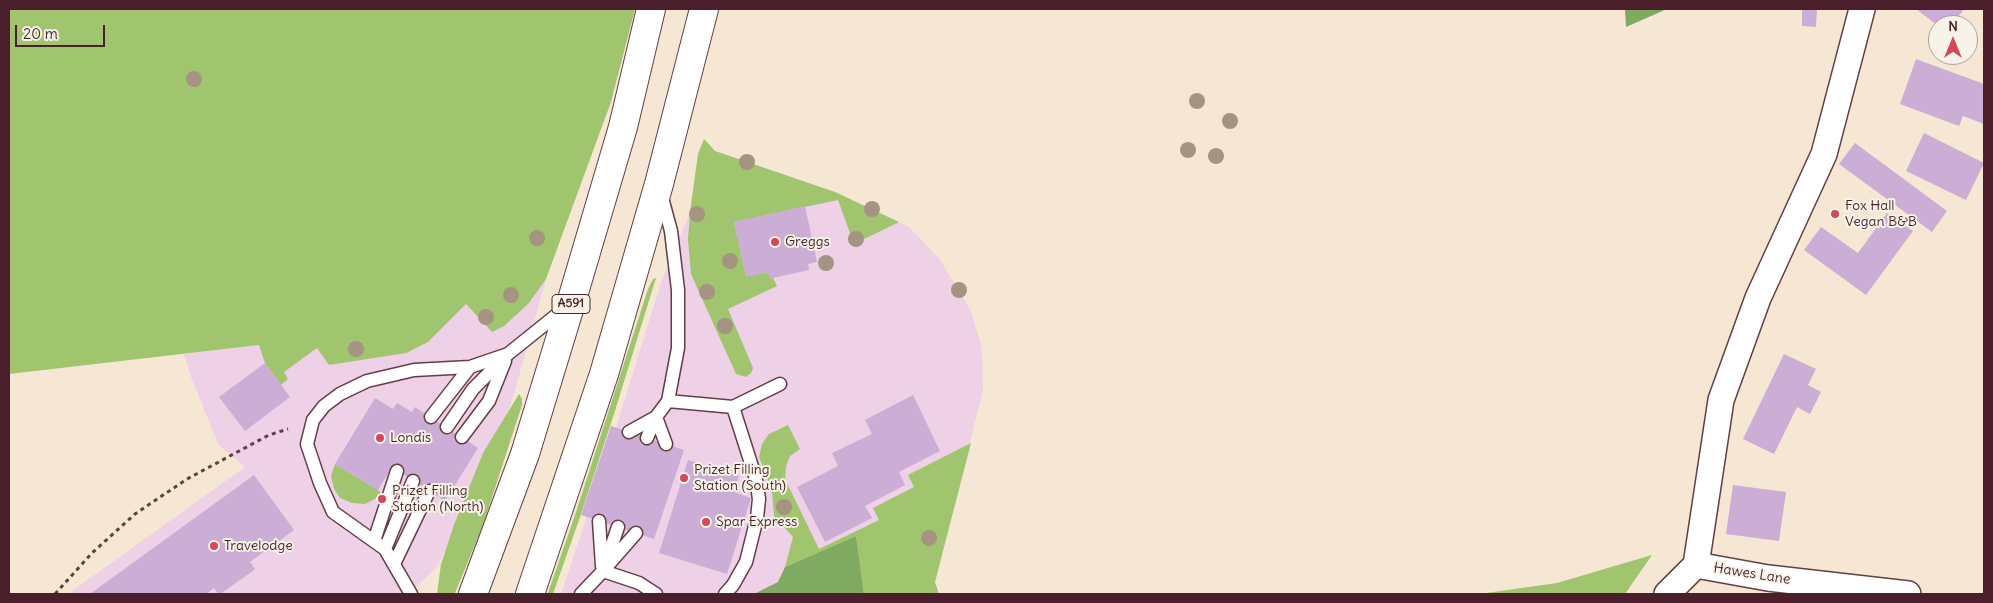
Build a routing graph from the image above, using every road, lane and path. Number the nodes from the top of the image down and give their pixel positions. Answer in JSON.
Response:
{"nodes":[{"id":1,"x":651,"y":9,"type":"edge"},
{"id":2,"x":704,"y":9,"type":"edge"},
{"id":3,"x":1862,"y":9,"type":"edge"},
{"id":4,"x":659,"y":184,"type":"junction"},
{"id":5,"x":572,"y":303,"type":"junction"},
{"id":6,"x":508,"y":354,"type":"junction"},
{"id":7,"x":470,"y":367,"type":"junction"},
{"id":8,"x":780,"y":384,"type":"dead end"},
{"id":9,"x":668,"y":401,"type":"junction"},
{"id":10,"x":733,"y":407,"type":"junction"},
{"id":11,"x":656,"y":417,"type":"junction"},
{"id":12,"x":431,"y":418,"type":"dead end"},
{"id":13,"x":313,"y":420,"type":"junction"},
{"id":14,"x":447,"y":428,"type":"dead end"},
{"id":15,"x":629,"y":432,"type":"dead end"},
{"id":16,"x":462,"y":438,"type":"dead end"},
{"id":17,"x":647,"y":438,"type":"dead end"},
{"id":18,"x":666,"y":444,"type":"dead end"},
{"id":19,"x":397,"y":471,"type":"dead end"},
{"id":20,"x":413,"y":481,"type":"dead end"},
{"id":21,"x":429,"y":491,"type":"dead end"},
{"id":22,"x":599,"y":521,"type":"dead end"},
{"id":23,"x":618,"y":527,"type":"dead end"},
{"id":24,"x":636,"y":533,"type":"dead end"},
{"id":25,"x":374,"y":541,"type":"junction"},
{"id":26,"x":385,"y":549,"type":"junction"},
{"id":27,"x":394,"y":564,"type":"junction"},
{"id":28,"x":1696,"y":565,"type":"junction"},
{"id":29,"x":602,"y":571,"type":"junction"},
{"id":30,"x":55,"y":594,"type":"edge"},
{"id":31,"x":410,"y":594,"type":"edge"},
{"id":32,"x":472,"y":594,"type":"edge"},
{"id":33,"x":530,"y":594,"type":"edge"},
{"id":34,"x":581,"y":594,"type":"edge"},
{"id":35,"x":656,"y":594,"type":"edge"},
{"id":36,"x":725,"y":594,"type":"edge"},
{"id":37,"x":1667,"y":594,"type":"edge"},
{"id":38,"x":1908,"y":594,"type":"edge"}],
"edges":[{"from":1,"to":5,"type":"highway","number":"A591"},
{"from":2,"to":4,"type":"highway"},
{"from":3,"to":28,"type":"street"},
{"from":4,"to":9,"type":"lane"},
{"from":4,"to":33,"type":"highway"},
{"from":5,"to":6,"type":"lane"},
{"from":5,"to":32,"type":"highway","number":"A591"},
{"from":6,"to":7,"type":"lane"},
{"from":6,"to":14,"type":"lane"},
{"from":6,"to":16,"type":"lane"},
{"from":7,"to":12,"type":"lane"},
{"from":7,"to":13,"type":"lane"},
{"from":8,"to":10,"type":"lane"},
{"from":9,"to":10,"type":"lane"},
{"from":9,"to":11,"type":"lane"},
{"from":10,"to":36,"type":"lane"},
{"from":11,"to":15,"type":"lane"},
{"from":11,"to":17,"type":"lane"},
{"from":11,"to":18,"type":"lane"},
{"from":13,"to":25,"type":"lane"},
{"from":13,"to":30,"type":"path"},
{"from":19,"to":25,"type":"lane"},
{"from":20,"to":26,"type":"lane"},
{"from":21,"to":27,"type":"lane"},
{"from":22,"to":29,"type":"lane"},
{"from":23,"to":29,"type":"lane"},
{"from":24,"to":29,"type":"lane"},
{"from":25,"to":26,"type":"lane"},
{"from":26,"to":27,"type":"lane"},
{"from":27,"to":31,"type":"lane"},
{"from":28,"to":37,"type":"street","name":"Hawes Lane"},
{"from":28,"to":38,"type":"street","name":"Hawes Lane"},
{"from":29,"to":34,"type":"lane"},
{"from":29,"to":35,"type":"lane"}]}
